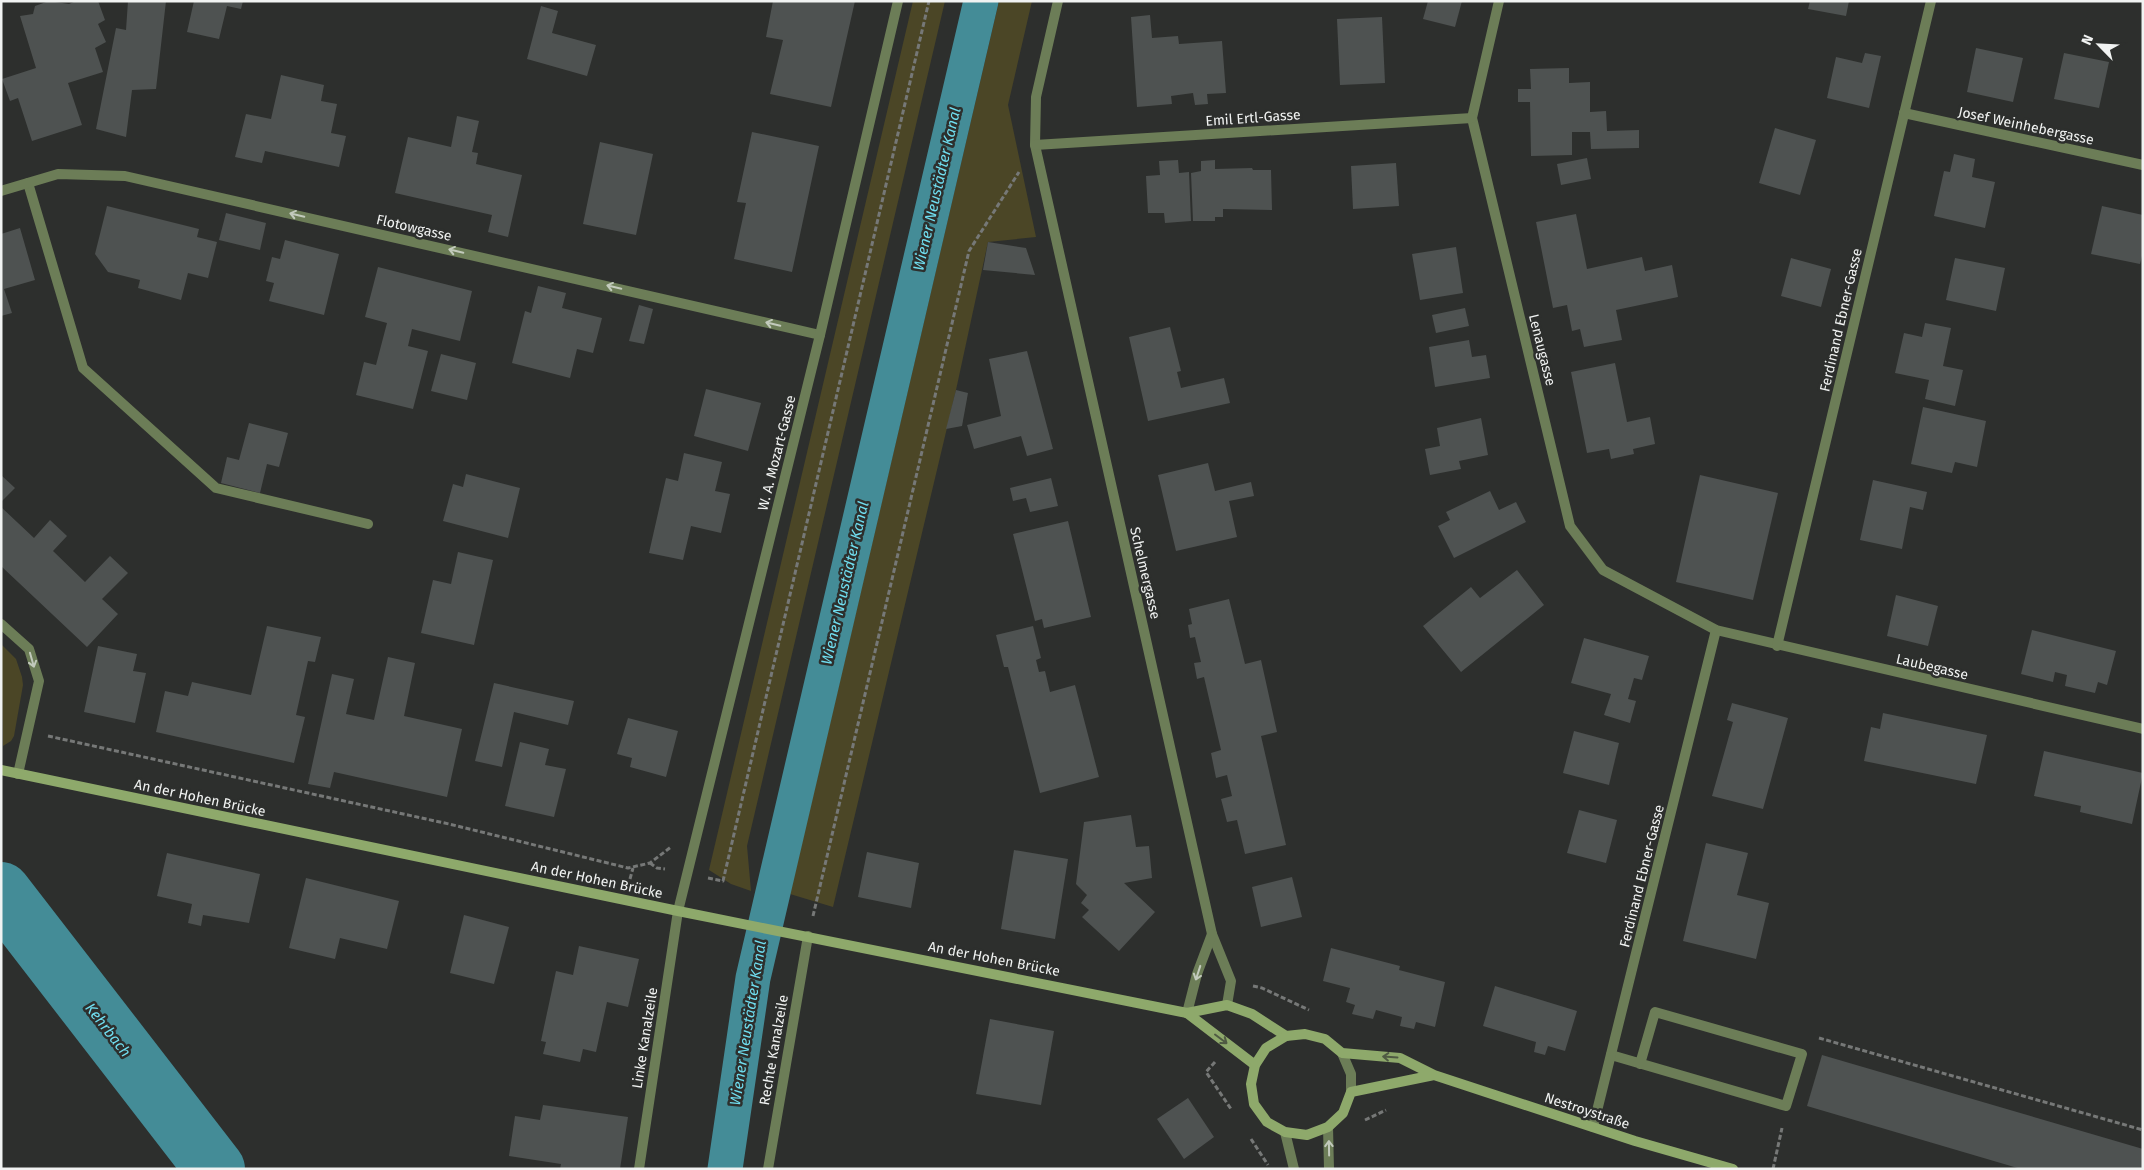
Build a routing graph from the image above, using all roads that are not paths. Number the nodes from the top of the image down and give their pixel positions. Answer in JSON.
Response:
{"nodes":[{"id":1,"x":898,"y":1,"type":"edge"},
{"id":2,"x":1058,"y":1,"type":"edge"},
{"id":3,"x":1499,"y":1,"type":"edge"},
{"id":4,"x":1931,"y":1,"type":"edge"},
{"id":5,"x":1904,"y":113,"type":"junction"},
{"id":6,"x":1472,"y":118,"type":"junction"},
{"id":7,"x":1036,"y":145,"type":"junction"},
{"id":8,"x":2143,"y":165,"type":"edge"},
{"id":9,"x":28,"y":183,"type":"junction"},
{"id":10,"x":1,"y":191,"type":"edge"},
{"id":11,"x":820,"y":334,"type":"junction"},
{"id":12,"x":368,"y":524,"type":"dead end"},
{"id":13,"x":1,"y":624,"type":"edge"},
{"id":14,"x":1716,"y":630,"type":"junction"},
{"id":15,"x":1777,"y":646,"type":"junction"},
{"id":16,"x":2143,"y":729,"type":"edge"},
{"id":17,"x":1,"y":770,"type":"edge"},
{"id":18,"x":18,"y":774,"type":"junction"},
{"id":19,"x":678,"y":911,"type":"junction"},
{"id":20,"x":1212,"y":934,"type":"junction"},
{"id":21,"x":803,"y":935,"type":"junction"},
{"id":22,"x":1227,"y":1005,"type":"junction"},
{"id":23,"x":1188,"y":1012,"type":"junction"},
{"id":24,"x":1286,"y":1036,"type":"junction"},
{"id":25,"x":1342,"y":1053,"type":"junction"},
{"id":26,"x":1611,"y":1055,"type":"junction"},
{"id":27,"x":1255,"y":1064,"type":"junction"},
{"id":28,"x":1640,"y":1064,"type":"junction"},
{"id":29,"x":1434,"y":1076,"type":"junction"},
{"id":30,"x":1351,"y":1092,"type":"junction"},
{"id":31,"x":1328,"y":1127,"type":"junction"},
{"id":32,"x":1593,"y":1127,"type":"junction"},
{"id":33,"x":1285,"y":1132,"type":"junction"},
{"id":34,"x":639,"y":1169,"type":"edge"},
{"id":35,"x":768,"y":1169,"type":"edge"},
{"id":36,"x":1294,"y":1169,"type":"edge"},
{"id":37,"x":1329,"y":1169,"type":"edge"},
{"id":38,"x":1733,"y":1169,"type":"edge"}],
"edges":[{"from":1,"to":11,"type":"street","name":"W. A. Mozart-Gasse"},
{"from":2,"to":7,"type":"street"},
{"from":3,"to":6,"type":"street","name":"Lenaugasse"},
{"from":4,"to":5,"type":"street","name":"Ferdinand Ebner-Gasse"},
{"from":5,"to":8,"type":"street","name":"Josef Weinhebergasse"},
{"from":5,"to":15,"type":"street","name":"Ferdinand Ebner-Gasse"},
{"from":6,"to":7,"type":"street","name":"Emil Ertl-Gasse"},
{"from":6,"to":14,"type":"street","name":"Lenaugasse"},
{"from":7,"to":20,"type":"street","name":"Schelmergasse"},
{"from":9,"to":10,"type":"street","name":"Flotowgasse"},
{"from":11,"to":9,"type":"street","name":"Flotowgasse","one_way":true},
{"from":9,"to":12,"type":"street"},
{"from":11,"to":19,"type":"street","name":"W. A. Mozart-Gasse"},
{"from":13,"to":18,"type":"street","one_way":true},
{"from":14,"to":15,"type":"street","name":"Laubegasse"},
{"from":14,"to":26,"type":"street","name":"Ferdinand Ebner-Gasse"},
{"from":15,"to":16,"type":"street","name":"Laubegasse"},
{"from":17,"to":18,"type":"street","name":"An der Hohen Brücke"},
{"from":18,"to":19,"type":"street","name":"An der Hohen Brücke"},
{"from":19,"to":21,"type":"street","name":"An der Hohen Brücke"},
{"from":19,"to":34,"type":"street","name":"Linke Kanalzeile"},
{"from":20,"to":22,"type":"street","name":"Schelmergasse"},
{"from":20,"to":23,"type":"street","one_way":true},
{"from":21,"to":23,"type":"street","name":"An der Hohen Brücke"},
{"from":21,"to":35,"type":"street","name":"Rechte Kanalzeile"},
{"from":22,"to":23,"type":"street","name":"An der Hohen Brücke"},
{"from":22,"to":24,"type":"street","name":"An der Hohen Brücke"},
{"from":23,"to":27,"type":"street","name":"An der Hohen Brücke","one_way":true},
{"from":24,"to":25,"type":"street"},
{"from":24,"to":27,"type":"street"},
{"from":29,"to":25,"type":"street","name":"Nestroystraße","one_way":true},
{"from":25,"to":30,"type":"street"},
{"from":26,"to":28,"type":"street"},
{"from":26,"to":32,"type":"street","name":"Ferdinand Ebner-Gasse"},
{"from":27,"to":33,"type":"street"},
{"from":28,"to":28,"type":"street"},
{"from":29,"to":30,"type":"street","name":"Nestroystraße"},
{"from":29,"to":32,"type":"street","name":"Nestroystraße"},
{"from":30,"to":31,"type":"street"},
{"from":31,"to":33,"type":"street"},
{"from":37,"to":31,"type":"street","one_way":true},
{"from":32,"to":38,"type":"street","name":"Nestroystraße"},
{"from":33,"to":36,"type":"street"}]}
